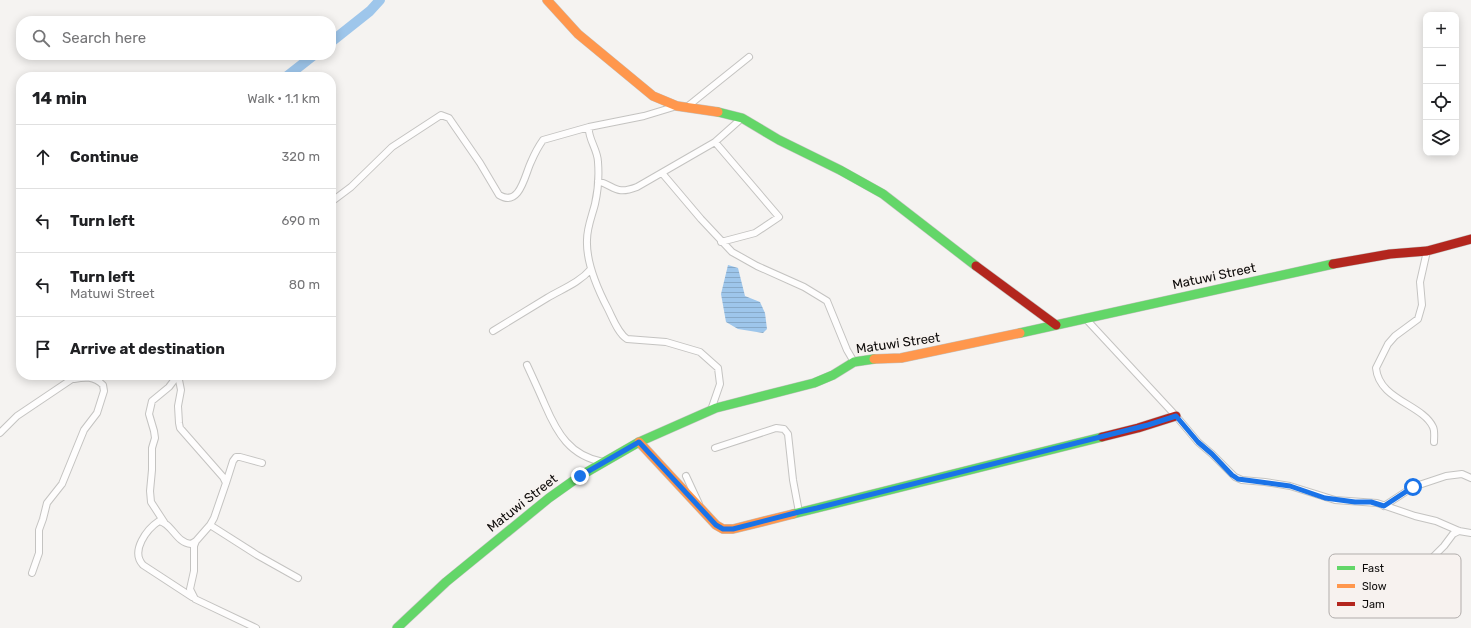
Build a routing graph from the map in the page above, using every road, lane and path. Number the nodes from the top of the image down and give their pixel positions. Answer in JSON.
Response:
{"nodes":[{"id":1,"x":547,"y":0,"type":"edge"},
{"id":2,"x":749,"y":57,"type":"dead end"},
{"id":3,"x":677,"y":106,"type":"junction"},
{"id":4,"x":688,"y":106,"type":"junction"},
{"id":5,"x":742,"y":118,"type":"junction"},
{"id":6,"x":589,"y":127,"type":"junction"},
{"id":7,"x":715,"y":142,"type":"junction"},
{"id":8,"x":662,"y":173,"type":"junction"},
{"id":9,"x":598,"y":181,"type":"junction"},
{"id":10,"x":336,"y":198,"type":"edge"},
{"id":11,"x":1471,"y":239,"type":"edge"},
{"id":12,"x":721,"y":242,"type":"junction"},
{"id":13,"x":1426,"y":251,"type":"junction"},
{"id":14,"x":591,"y":269,"type":"junction"},
{"id":15,"x":1085,"y":318,"type":"junction"},
{"id":16,"x":1056,"y":325,"type":"junction"},
{"id":17,"x":493,"y":331,"type":"dead end"},
{"id":18,"x":854,"y":362,"type":"junction"},
{"id":19,"x":527,"y":365,"type":"dead end"},
{"id":20,"x":71,"y":380,"type":"edge"},
{"id":21,"x":95,"y":380,"type":"edge"},
{"id":22,"x":174,"y":380,"type":"edge"},
{"id":23,"x":179,"y":380,"type":"edge"},
{"id":24,"x":711,"y":410,"type":"junction"},
{"id":25,"x":1176,"y":416,"type":"junction"},
{"id":26,"x":0,"y":433,"type":"edge"},
{"id":27,"x":639,"y":442,"type":"junction"},
{"id":28,"x":1434,"y":442,"type":"dead end"},
{"id":29,"x":715,"y":448,"type":"dead end"},
{"id":30,"x":603,"y":462,"type":"junction"},
{"id":31,"x":262,"y":463,"type":"dead end"},
{"id":32,"x":686,"y":476,"type":"dead end"},
{"id":33,"x":1471,"y":478,"type":"edge"},
{"id":34,"x":226,"y":483,"type":"junction"},
{"id":35,"x":1384,"y":506,"type":"junction"},
{"id":36,"x":703,"y":512,"type":"junction"},
{"id":37,"x":799,"y":512,"type":"junction"},
{"id":38,"x":164,"y":522,"type":"junction"},
{"id":39,"x":210,"y":525,"type":"junction"},
{"id":40,"x":1459,"y":531,"type":"junction"},
{"id":41,"x":1471,"y":533,"type":"edge"},
{"id":42,"x":196,"y":541,"type":"junction"},
{"id":43,"x":1436,"y":554,"type":"edge"},
{"id":44,"x":32,"y":573,"type":"dead end"},
{"id":45,"x":298,"y":578,"type":"dead end"},
{"id":46,"x":196,"y":598,"type":"junction"},
{"id":47,"x":256,"y":628,"type":"edge"},
{"id":48,"x":398,"y":628,"type":"edge"}],
"edges":[{"from":1,"to":3,"type":"street"},
{"from":2,"to":4,"type":"street"},
{"from":3,"to":4,"type":"street"},
{"from":3,"to":6,"type":"street"},
{"from":4,"to":5,"type":"street"},
{"from":5,"to":7,"type":"street"},
{"from":5,"to":16,"type":"street"},
{"from":6,"to":9,"type":"street"},
{"from":6,"to":10,"type":"street"},
{"from":7,"to":8,"type":"street"},
{"from":7,"to":12,"type":"street"},
{"from":8,"to":9,"type":"street"},
{"from":8,"to":12,"type":"street"},
{"from":9,"to":14,"type":"street"},
{"from":11,"to":13,"type":"street","name":"Matuwi Street"},
{"from":12,"to":18,"type":"street"},
{"from":13,"to":15,"type":"street","name":"Matuwi Street"},
{"from":13,"to":28,"type":"street"},
{"from":14,"to":17,"type":"street"},
{"from":14,"to":24,"type":"street"},
{"from":15,"to":16,"type":"street","name":"Matuwi Street"},
{"from":15,"to":25,"type":"street"},
{"from":16,"to":18,"type":"street","name":"Matuwi Street"},
{"from":18,"to":24,"type":"street","name":"Matuwi Street"},
{"from":19,"to":30,"type":"street"},
{"from":20,"to":26,"type":"street"},
{"from":21,"to":44,"type":"street"},
{"from":22,"to":38,"type":"street"},
{"from":23,"to":34,"type":"street"},
{"from":24,"to":27,"type":"street","name":"Matuwi Street"},
{"from":25,"to":35,"type":"street"},
{"from":25,"to":37,"type":"street"},
{"from":27,"to":30,"type":"street","name":"Matuwi Street"},
{"from":27,"to":36,"type":"street"},
{"from":29,"to":37,"type":"street"},
{"from":30,"to":48,"type":"street","name":"Matuwi Street"},
{"from":31,"to":34,"type":"street"},
{"from":32,"to":36,"type":"street"},
{"from":33,"to":35,"type":"street"},
{"from":34,"to":39,"type":"street"},
{"from":35,"to":40,"type":"street"},
{"from":36,"to":37,"type":"street"},
{"from":38,"to":42,"type":"street"},
{"from":38,"to":46,"type":"street"},
{"from":39,"to":42,"type":"street"},
{"from":39,"to":45,"type":"street"},
{"from":40,"to":41,"type":"street"},
{"from":40,"to":43,"type":"street"},
{"from":42,"to":46,"type":"street"},
{"from":46,"to":47,"type":"street"}]}
